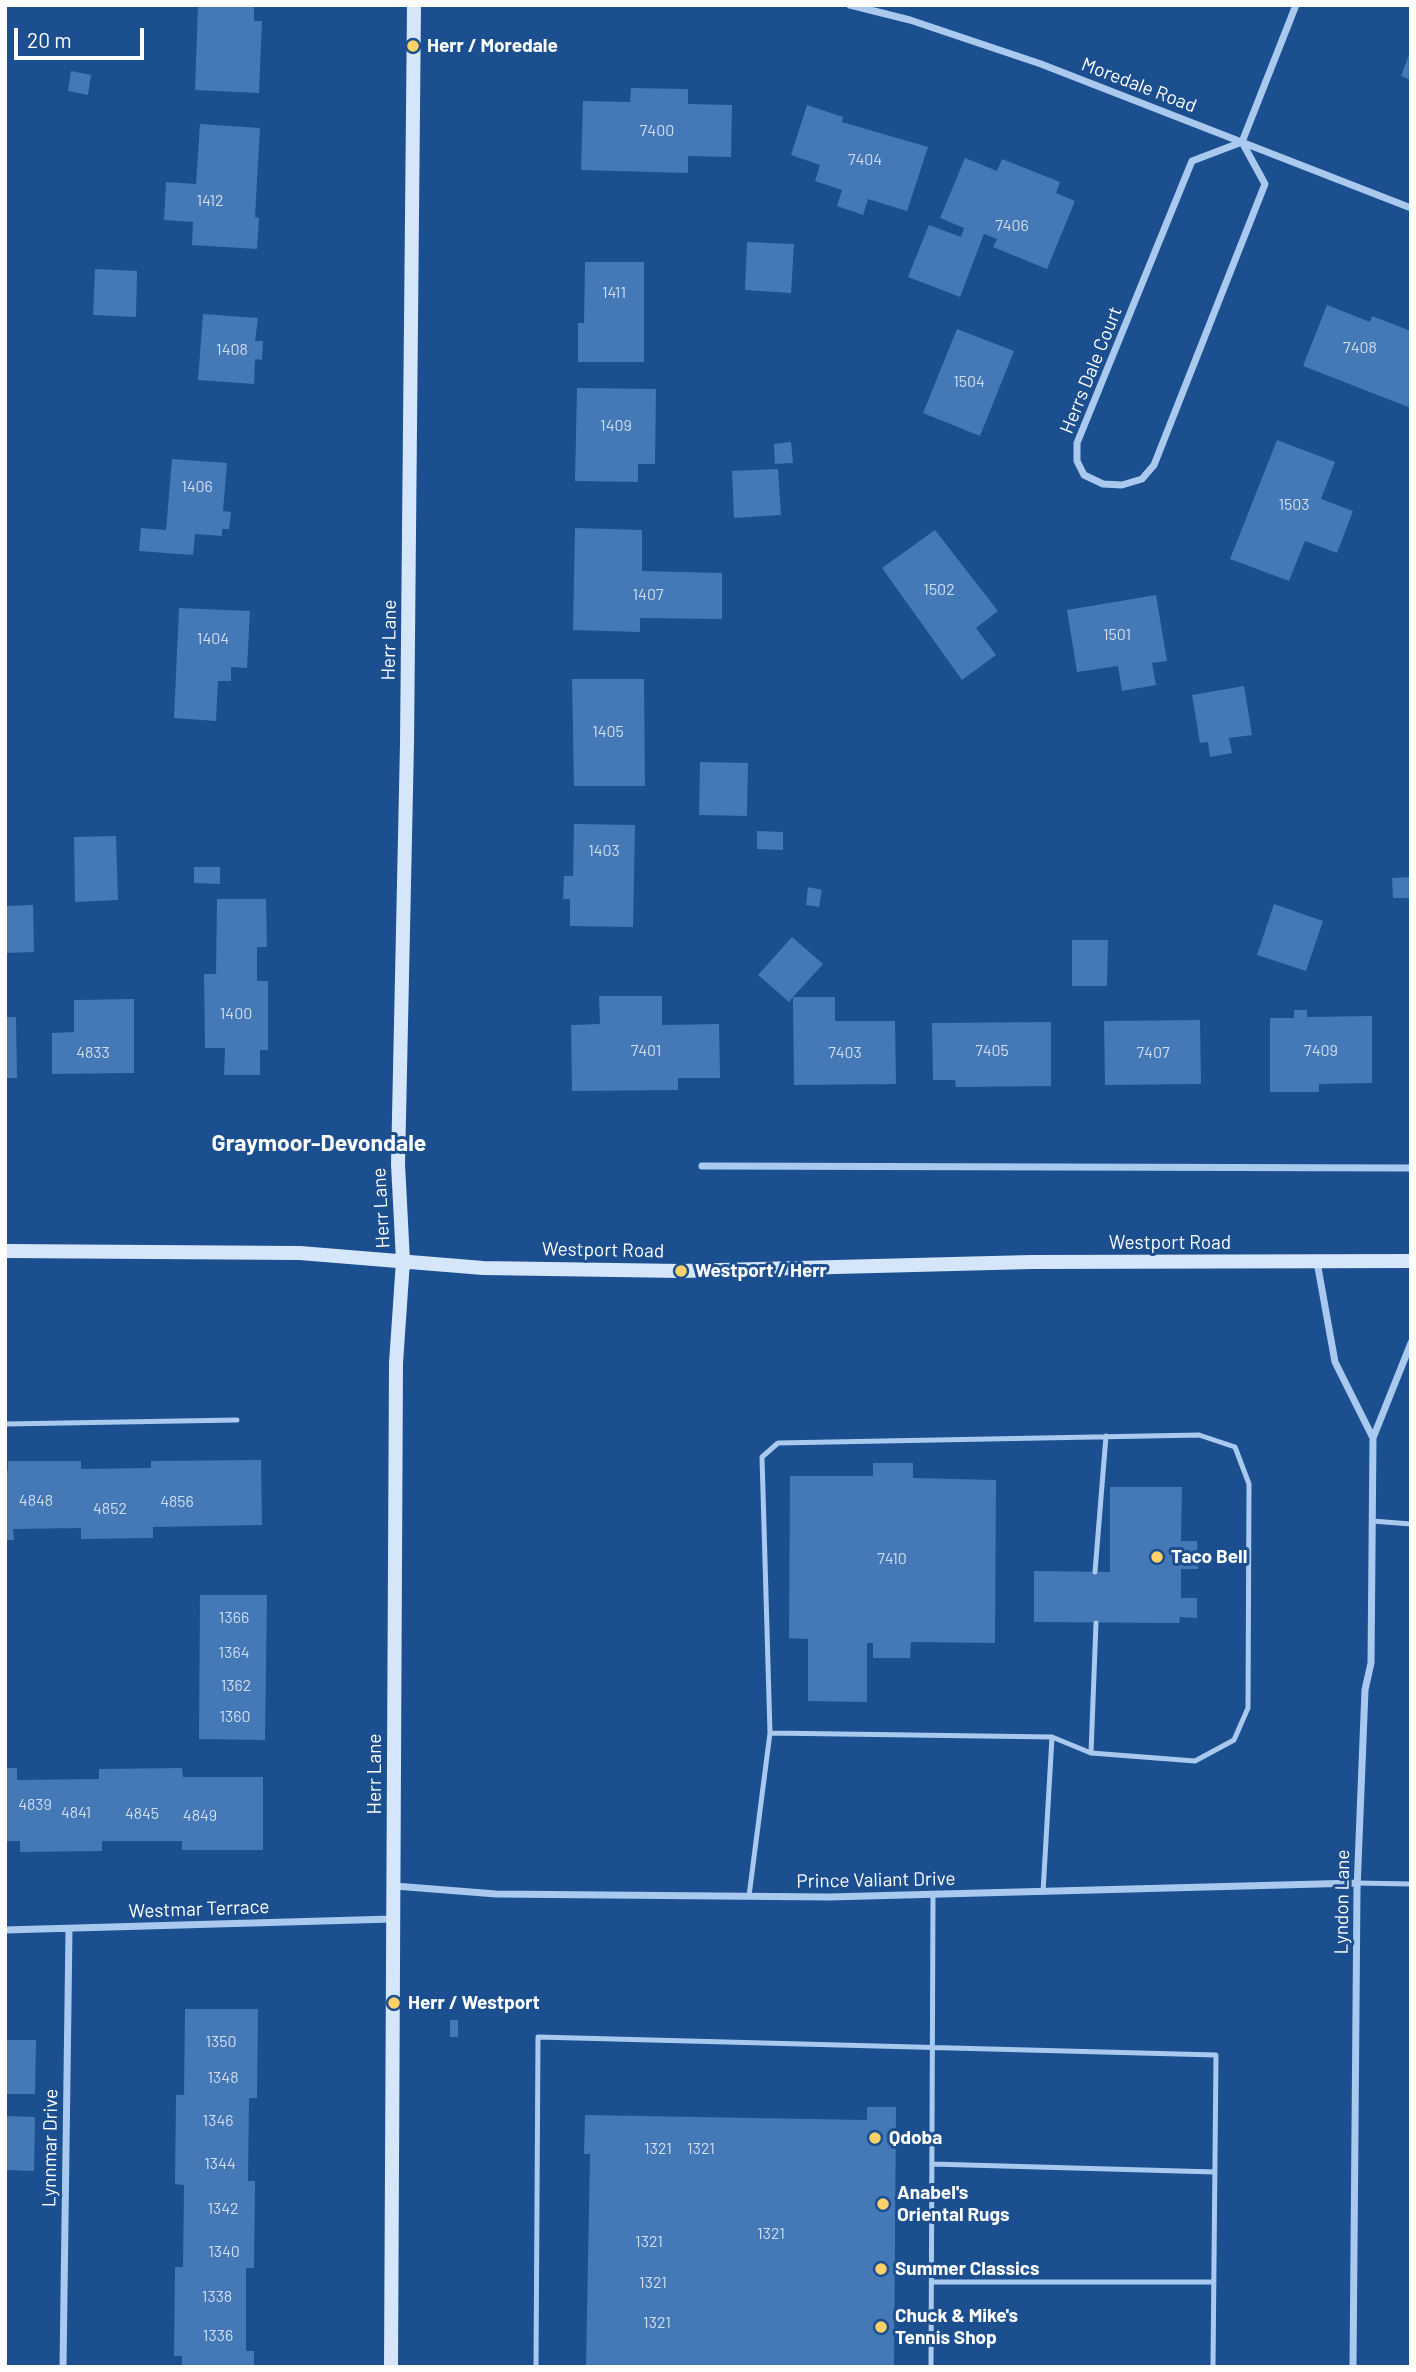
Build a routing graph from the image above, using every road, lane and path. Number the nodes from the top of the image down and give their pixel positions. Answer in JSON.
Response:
{"nodes":[{"id":1,"x":414,"y":5,"type":"edge"},
{"id":2,"x":850,"y":5,"type":"edge"},
{"id":3,"x":1296,"y":5,"type":"edge"},
{"id":4,"x":1242,"y":142,"type":"junction"},
{"id":5,"x":1411,"y":208,"type":"edge"},
{"id":6,"x":702,"y":1166,"type":"dead end"},
{"id":7,"x":1411,"y":1168,"type":"edge"},
{"id":8,"x":5,"y":1251,"type":"edge"},
{"id":9,"x":403,"y":1261,"type":"junction"},
{"id":10,"x":1411,"y":1261,"type":"edge"},
{"id":11,"x":1317,"y":1262,"type":"junction"},
{"id":12,"x":1411,"y":1343,"type":"edge"},
{"id":13,"x":237,"y":1420,"type":"dead end"},
{"id":14,"x":5,"y":1424,"type":"edge"},
{"id":15,"x":1106,"y":1436,"type":"junction"},
{"id":16,"x":1373,"y":1438,"type":"junction"},
{"id":17,"x":1372,"y":1521,"type":"junction"},
{"id":18,"x":1411,"y":1524,"type":"edge"},
{"id":19,"x":1095,"y":1572,"type":"dead end"},
{"id":20,"x":1096,"y":1623,"type":"dead end"},
{"id":21,"x":770,"y":1733,"type":"junction"},
{"id":22,"x":1052,"y":1737,"type":"junction"},
{"id":23,"x":1091,"y":1753,"type":"junction"},
{"id":24,"x":1357,"y":1883,"type":"junction"},
{"id":25,"x":1411,"y":1884,"type":"edge"},
{"id":26,"x":395,"y":1886,"type":"junction"},
{"id":27,"x":1043,"y":1892,"type":"junction"},
{"id":28,"x":933,"y":1895,"type":"junction"},
{"id":29,"x":749,"y":1896,"type":"junction"},
{"id":30,"x":394,"y":1919,"type":"junction"},
{"id":31,"x":5,"y":1930,"type":"edge"},
{"id":32,"x":69,"y":1930,"type":"junction"},
{"id":33,"x":933,"y":2045,"type":"junction"},
{"id":34,"x":932,"y":2164,"type":"junction"},
{"id":35,"x":1215,"y":2172,"type":"junction"},
{"id":36,"x":932,"y":2281,"type":"junction"},
{"id":37,"x":1214,"y":2282,"type":"junction"},
{"id":38,"x":63,"y":2367,"type":"edge"},
{"id":39,"x":390,"y":2367,"type":"edge"},
{"id":40,"x":536,"y":2367,"type":"edge"},
{"id":41,"x":931,"y":2367,"type":"edge"},
{"id":42,"x":1213,"y":2367,"type":"edge"},
{"id":43,"x":1353,"y":2367,"type":"edge"}],
"edges":[{"from":1,"to":9,"type":"main road","name":"Herr Lane"},
{"from":2,"to":4,"type":"street","name":"Moredale Road"},
{"from":3,"to":4,"type":"street"},
{"from":4,"to":4,"type":"street","name":"Herrs Dale Court"},
{"from":4,"to":5,"type":"street","name":"Moredale Road"},
{"from":6,"to":7,"type":"street"},
{"from":8,"to":9,"type":"main road","name":"Westport Road"},
{"from":9,"to":11,"type":"main road","name":"Westport Road"},
{"from":9,"to":26,"type":"main road","name":"Herr Lane"},
{"from":10,"to":11,"type":"main road","name":"Westport Road"},
{"from":11,"to":16,"type":"street","name":"Lyndon Lane"},
{"from":12,"to":16,"type":"street","name":"Lyndon Lane"},
{"from":13,"to":14,"type":"lane"},
{"from":15,"to":19,"type":"lane"},
{"from":15,"to":21,"type":"lane"},
{"from":15,"to":23,"type":"lane"},
{"from":16,"to":17,"type":"street","name":"Lyndon Lane"},
{"from":17,"to":18,"type":"lane"},
{"from":17,"to":24,"type":"street","name":"Lyndon Lane"},
{"from":20,"to":23,"type":"lane"},
{"from":21,"to":22,"type":"lane"},
{"from":21,"to":29,"type":"lane"},
{"from":22,"to":23,"type":"lane"},
{"from":22,"to":27,"type":"lane"},
{"from":24,"to":25,"type":"lane"},
{"from":24,"to":27,"type":"street","name":"Prince Valiant Drive"},
{"from":24,"to":43,"type":"street","name":"Lyndon Lane"},
{"from":26,"to":29,"type":"street","name":"Prince Valiant Drive"},
{"from":26,"to":30,"type":"main road","name":"Herr Lane"},
{"from":27,"to":28,"type":"street","name":"Prince Valiant Drive"},
{"from":28,"to":29,"type":"street","name":"Prince Valiant Drive"},
{"from":28,"to":33,"type":"lane"},
{"from":30,"to":32,"type":"street","name":"Westmar Terrace"},
{"from":30,"to":39,"type":"main road","name":"Herr Lane"},
{"from":31,"to":32,"type":"street","name":"Westmar Terrace"},
{"from":32,"to":38,"type":"street","name":"Lynnmar Drive"},
{"from":33,"to":34,"type":"lane"},
{"from":33,"to":35,"type":"lane"},
{"from":33,"to":40,"type":"lane"},
{"from":34,"to":35,"type":"lane"},
{"from":34,"to":36,"type":"lane"},
{"from":35,"to":37,"type":"lane"},
{"from":36,"to":37,"type":"lane"},
{"from":36,"to":41,"type":"lane"},
{"from":37,"to":42,"type":"lane"}]}
